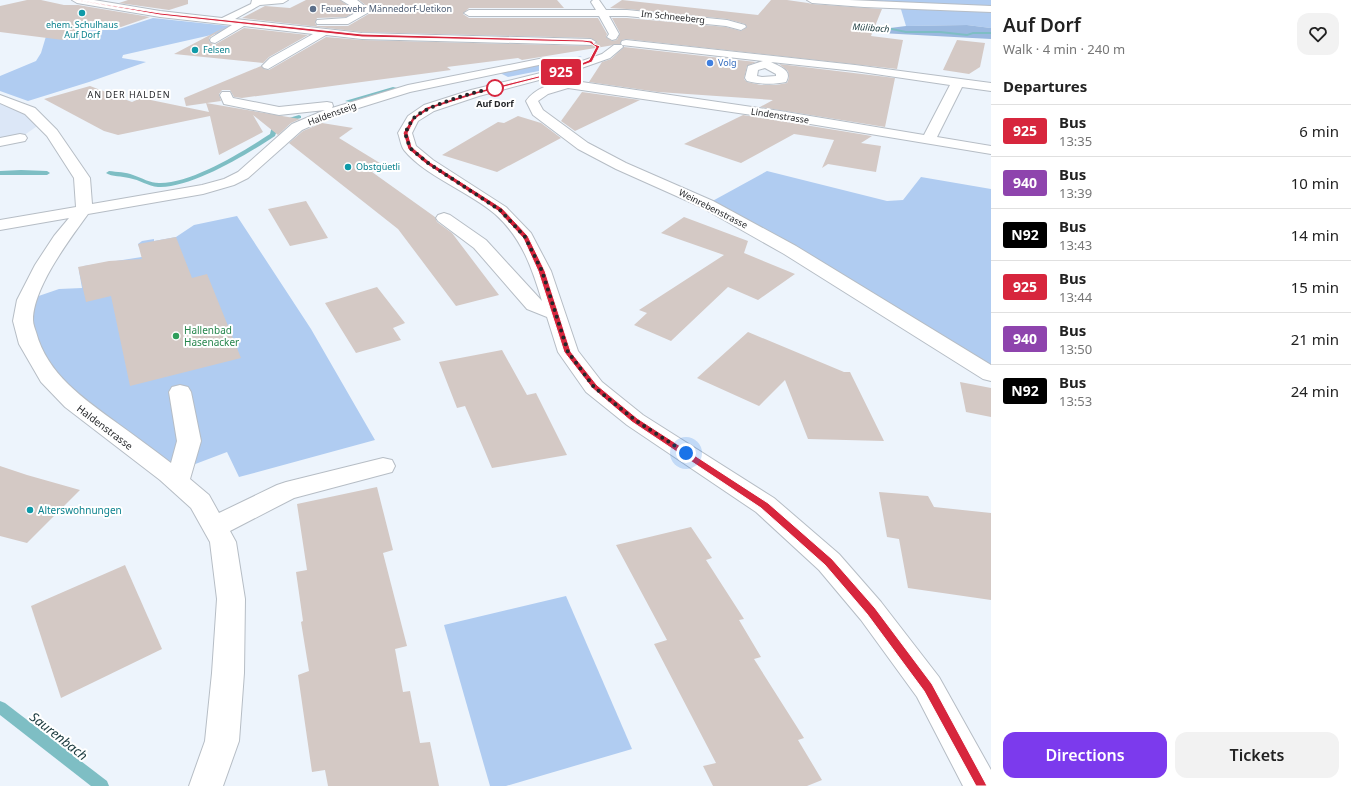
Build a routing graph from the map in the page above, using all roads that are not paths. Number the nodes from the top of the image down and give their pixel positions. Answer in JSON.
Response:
{"nodes":[{"id":1,"x":77,"y":0,"type":"edge"},
{"id":2,"x":283,"y":0,"type":"edge"},
{"id":3,"x":346,"y":0,"type":"edge"},
{"id":4,"x":595,"y":0,"type":"edge"},
{"id":5,"x":812,"y":0,"type":"edge"},
{"id":6,"x":257,"y":1,"type":"edge"},
{"id":7,"x":991,"y":9,"type":"edge"},
{"id":8,"x":246,"y":10,"type":"junction"},
{"id":9,"x":469,"y":13,"type":"dead end"},
{"id":10,"x":603,"y":13,"type":"junction"},
{"id":11,"x":223,"y":21,"type":"junction"},
{"id":12,"x":242,"y":23,"type":"junction"},
{"id":13,"x":742,"y":27,"type":"dead end"},
{"id":14,"x":324,"y":32,"type":"junction"},
{"id":15,"x":215,"y":40,"type":"dead end"},
{"id":16,"x":606,"y":48,"type":"junction"},
{"id":17,"x":770,"y":63,"type":"junction"},
{"id":18,"x":268,"y":66,"type":"dead end"},
{"id":19,"x":958,"y":82,"type":"junction"},
{"id":20,"x":568,"y":84,"type":"junction"},
{"id":21,"x":991,"y":87,"type":"edge"},
{"id":22,"x":226,"y":95,"type":"dead end"},
{"id":23,"x":0,"y":99,"type":"edge"},
{"id":24,"x":344,"y":108,"type":"junction"},
{"id":25,"x":20,"y":138,"type":"dead end"},
{"id":26,"x":929,"y":139,"type":"junction"},
{"id":27,"x":0,"y":142,"type":"edge"},
{"id":28,"x":991,"y":150,"type":"edge"},
{"id":29,"x":84,"y":209,"type":"junction"},
{"id":30,"x":444,"y":218,"type":"dead end"},
{"id":31,"x":0,"y":225,"type":"edge"},
{"id":32,"x":555,"y":313,"type":"junction"},
{"id":33,"x":991,"y":374,"type":"edge"},
{"id":34,"x":180,"y":392,"type":"dead end"},
{"id":35,"x":383,"y":466,"type":"dead end"},
{"id":36,"x":177,"y":482,"type":"junction"},
{"id":37,"x":214,"y":527,"type":"junction"},
{"id":38,"x":206,"y":786,"type":"edge"},
{"id":39,"x":981,"y":786,"type":"edge"}],
"edges":[{"from":1,"to":11,"type":"street"},
{"from":2,"to":6,"type":"street"},
{"from":3,"to":8,"type":"street"},
{"from":4,"to":10,"type":"street"},
{"from":5,"to":7,"type":"street"},
{"from":6,"to":8,"type":"street"},
{"from":8,"to":11,"type":"street"},
{"from":9,"to":10,"type":"street","name":"Im Schneeberg"},
{"from":10,"to":13,"type":"street","name":"Im Schneeberg"},
{"from":10,"to":16,"type":"street"},
{"from":11,"to":12,"type":"street"},
{"from":12,"to":14,"type":"street"},
{"from":12,"to":15,"type":"street"},
{"from":14,"to":16,"type":"street"},
{"from":14,"to":18,"type":"street"},
{"from":16,"to":17,"type":"street"},
{"from":16,"to":20,"type":"street","name":"Weinrebenstrasse"},
{"from":16,"to":24,"type":"street","name":"Haldensteig"},
{"from":16,"to":32,"type":"street"},
{"from":17,"to":17,"type":"street"},
{"from":17,"to":19,"type":"street"},
{"from":19,"to":21,"type":"street"},
{"from":19,"to":26,"type":"street"},
{"from":20,"to":26,"type":"street","name":"Lindenstrasse"},
{"from":20,"to":33,"type":"street","name":"Weinrebenstrasse"},
{"from":22,"to":24,"type":"street"},
{"from":23,"to":29,"type":"street"},
{"from":24,"to":29,"type":"street","name":"Haldensteig"},
{"from":25,"to":27,"type":"street"},
{"from":26,"to":28,"type":"street","name":"Lindenstrasse"},
{"from":29,"to":31,"type":"street","name":"Haldensteig"},
{"from":29,"to":36,"type":"street","name":"Haldenstrasse"},
{"from":30,"to":32,"type":"street"},
{"from":32,"to":39,"type":"street"},
{"from":34,"to":36,"type":"street"},
{"from":35,"to":37,"type":"street"},
{"from":36,"to":37,"type":"street","name":"Haldenstrasse"},
{"from":37,"to":38,"type":"street","name":"Haldenstrasse"}]}
